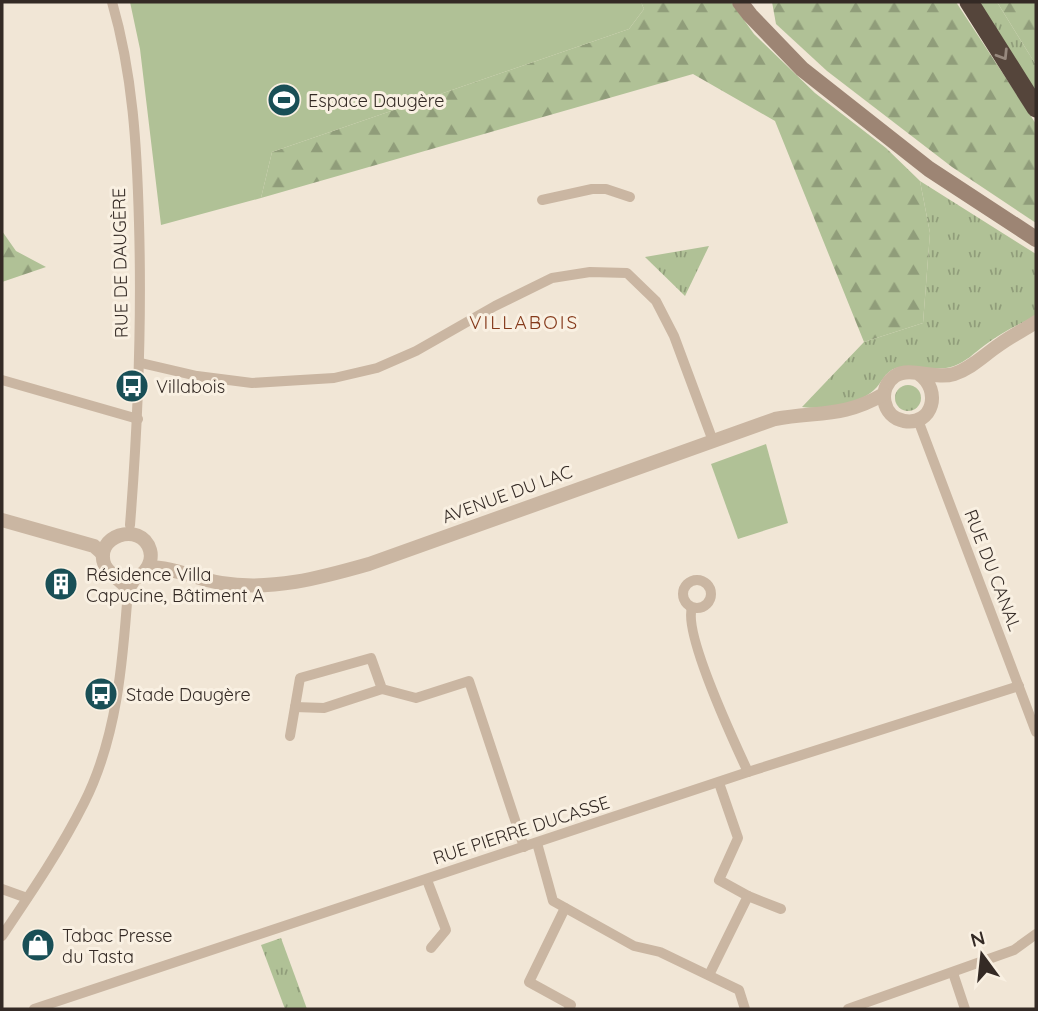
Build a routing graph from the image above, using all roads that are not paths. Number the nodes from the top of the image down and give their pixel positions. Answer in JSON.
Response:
{"nodes":[{"id":1,"x":112,"y":2,"type":"edge"},
{"id":2,"x":740,"y":2,"type":"edge"},
{"id":3,"x":969,"y":2,"type":"edge"},
{"id":4,"x":1036,"y":108,"type":"edge"},
{"id":5,"x":629,"y":197,"type":"dead end"},
{"id":6,"x":542,"y":200,"type":"dead end"},
{"id":7,"x":1036,"y":239,"type":"edge"},
{"id":8,"x":1036,"y":322,"type":"edge"},
{"id":9,"x":1030,"y":330,"type":"edge"},
{"id":10,"x":141,"y":363,"type":"junction"},
{"id":11,"x":919,"y":374,"type":"junction"},
{"id":12,"x":951,"y":375,"type":"junction"},
{"id":13,"x":2,"y":380,"type":"edge"},
{"id":14,"x":884,"y":394,"type":"junction"},
{"id":15,"x":933,"y":401,"type":"junction"},
{"id":16,"x":862,"y":407,"type":"junction"},
{"id":17,"x":891,"y":414,"type":"junction"},
{"id":18,"x":138,"y":419,"type":"junction"},
{"id":19,"x":918,"y":420,"type":"junction"},
{"id":20,"x":713,"y":440,"type":"junction"},
{"id":21,"x":2,"y":520,"type":"edge"},
{"id":22,"x":116,"y":539,"type":"junction"},
{"id":23,"x":153,"y":563,"type":"junction"},
{"id":24,"x":128,"y":582,"type":"junction"},
{"id":25,"x":692,"y":608,"type":"dead end"},
{"id":26,"x":1019,"y":686,"type":"junction"},
{"id":27,"x":382,"y":689,"type":"junction"},
{"id":28,"x":295,"y":707,"type":"junction"},
{"id":29,"x":1036,"y":732,"type":"edge"},
{"id":30,"x":290,"y":736,"type":"dead end"},
{"id":31,"x":748,"y":772,"type":"junction"},
{"id":32,"x":719,"y":783,"type":"junction"},
{"id":33,"x":537,"y":843,"type":"junction"},
{"id":34,"x":524,"y":848,"type":"junction"},
{"id":35,"x":427,"y":880,"type":"junction"},
{"id":36,"x":2,"y":889,"type":"edge"},
{"id":37,"x":748,"y":896,"type":"junction"},
{"id":38,"x":27,"y":898,"type":"junction"},
{"id":39,"x":565,"y":908,"type":"junction"},
{"id":40,"x":781,"y":909,"type":"dead end"},
{"id":41,"x":1036,"y":934,"type":"edge"},
{"id":42,"x":2,"y":936,"type":"edge"},
{"id":43,"x":431,"y":948,"type":"dead end"},
{"id":44,"x":954,"y":973,"type":"junction"},
{"id":45,"x":709,"y":975,"type":"junction"},
{"id":46,"x":570,"y":1007,"type":"edge"},
{"id":47,"x":34,"y":1009,"type":"edge"},
{"id":48,"x":746,"y":1009,"type":"edge"},
{"id":49,"x":848,"y":1009,"type":"edge"},
{"id":50,"x":965,"y":1009,"type":"edge"}],
"edges":[{"from":1,"to":10,"type":"street","name":"RUE DE DAUGÈRE"},
{"from":2,"to":7,"type":"main road"},
{"from":3,"to":4,"type":"highway","one_way":true},
{"from":5,"to":6,"type":"street"},
{"from":8,"to":9,"type":"street"},
{"from":9,"to":12,"type":"street"},
{"from":10,"to":18,"type":"street","name":"RUE DE DAUGÈRE"},
{"from":10,"to":20,"type":"street"},
{"from":11,"to":12,"type":"street"},
{"from":11,"to":14,"type":"street"},
{"from":11,"to":15,"type":"street"},
{"from":12,"to":15,"type":"street"},
{"from":13,"to":18,"type":"street"},
{"from":14,"to":16,"type":"street","name":"AVENUE DU LAC"},
{"from":14,"to":17,"type":"street"},
{"from":15,"to":19,"type":"street"},
{"from":16,"to":17,"type":"street","name":"AVENUE DU LAC"},
{"from":16,"to":20,"type":"street","name":"AVENUE DU LAC"},
{"from":17,"to":19,"type":"street"},
{"from":18,"to":22,"type":"street","name":"RUE DE DAUGÈRE"},
{"from":19,"to":26,"type":"street","name":"RUE DU CANAL"},
{"from":20,"to":23,"type":"street","name":"AVENUE DU LAC"},
{"from":21,"to":22,"type":"street"},
{"from":22,"to":23,"type":"street"},
{"from":22,"to":24,"type":"street"},
{"from":23,"to":24,"type":"street"},
{"from":24,"to":38,"type":"street"},
{"from":25,"to":31,"type":"street"},
{"from":26,"to":29,"type":"street","name":"RUE DU CANAL"},
{"from":26,"to":31,"type":"street","name":"RUE PIERRE DUCASSE"},
{"from":27,"to":28,"type":"street"},
{"from":27,"to":28,"type":"street"},
{"from":27,"to":34,"type":"street"},
{"from":28,"to":30,"type":"street"},
{"from":31,"to":32,"type":"street","name":"RUE PIERRE DUCASSE"},
{"from":32,"to":33,"type":"street","name":"RUE PIERRE DUCASSE"},
{"from":32,"to":37,"type":"street"},
{"from":33,"to":34,"type":"street","name":"RUE PIERRE DUCASSE"},
{"from":33,"to":39,"type":"street"},
{"from":34,"to":35,"type":"street","name":"RUE PIERRE DUCASSE"},
{"from":35,"to":43,"type":"street"},
{"from":35,"to":47,"type":"street","name":"RUE PIERRE DUCASSE"},
{"from":36,"to":38,"type":"street"},
{"from":37,"to":40,"type":"street"},
{"from":37,"to":45,"type":"street"},
{"from":38,"to":42,"type":"street"},
{"from":39,"to":45,"type":"street"},
{"from":39,"to":46,"type":"street"},
{"from":41,"to":44,"type":"street"},
{"from":44,"to":49,"type":"street"},
{"from":44,"to":50,"type":"street"},
{"from":45,"to":48,"type":"street"}]}
